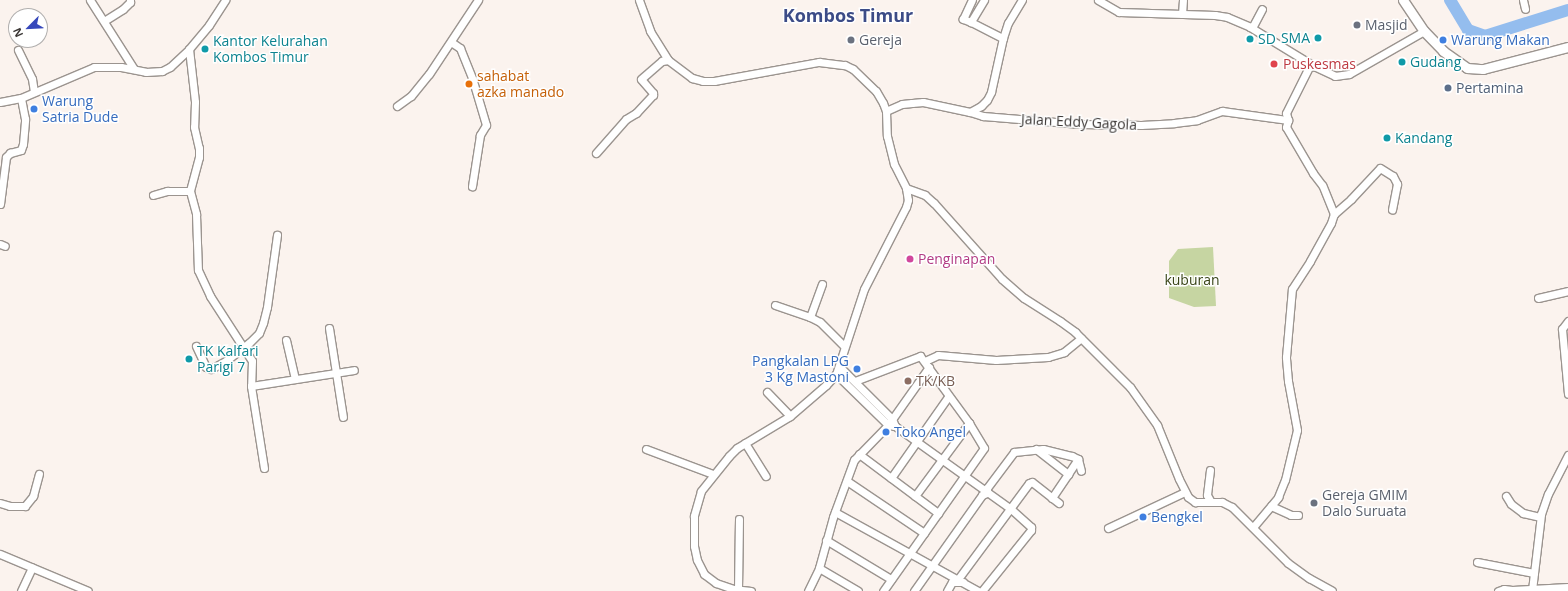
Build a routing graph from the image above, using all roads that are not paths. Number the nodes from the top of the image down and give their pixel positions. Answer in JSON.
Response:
{"nodes":[{"id":1,"x":90,"y":0,"type":"edge"},
{"id":2,"x":130,"y":0,"type":"edge"},
{"id":3,"x":225,"y":0,"type":"edge"},
{"id":4,"x":478,"y":0,"type":"edge"},
{"id":5,"x":639,"y":0,"type":"edge"},
{"id":6,"x":972,"y":0,"type":"edge"},
{"id":7,"x":984,"y":0,"type":"edge"},
{"id":8,"x":1022,"y":0,"type":"edge"},
{"id":9,"x":1098,"y":0,"type":"edge"},
{"id":10,"x":1183,"y":0,"type":"edge"},
{"id":11,"x":1403,"y":0,"type":"edge"},
{"id":12,"x":1523,"y":0,"type":"edge"},
{"id":13,"x":1262,"y":9,"type":"dead end"},
{"id":14,"x":1525,"y":9,"type":"dead end"},
{"id":15,"x":1182,"y":14,"type":"junction"},
{"id":16,"x":104,"y":21,"type":"junction"},
{"id":17,"x":971,"y":22,"type":"junction"},
{"id":18,"x":1250,"y":27,"type":"junction"},
{"id":19,"x":1424,"y":31,"type":"junction"},
{"id":20,"x":1003,"y":38,"type":"junction"},
{"id":21,"x":451,"y":42,"type":"junction"},
{"id":22,"x":1568,"y":47,"type":"edge"},
{"id":23,"x":188,"y":49,"type":"junction"},
{"id":24,"x":18,"y":50,"type":"dead end"},
{"id":25,"x":668,"y":60,"type":"junction"},
{"id":26,"x":1314,"y":66,"type":"junction"},
{"id":27,"x":134,"y":69,"type":"junction"},
{"id":28,"x":34,"y":92,"type":"junction"},
{"id":29,"x":22,"y":98,"type":"junction"},
{"id":30,"x":0,"y":102,"type":"edge"},
{"id":31,"x":397,"y":106,"type":"dead end"},
{"id":32,"x":886,"y":111,"type":"junction"},
{"id":33,"x":970,"y":112,"type":"junction"},
{"id":34,"x":1288,"y":120,"type":"junction"},
{"id":35,"x":596,"y":153,"type":"dead end"},
{"id":36,"x":472,"y":186,"type":"dead end"},
{"id":37,"x":906,"y":188,"type":"junction"},
{"id":38,"x":190,"y":191,"type":"junction"},
{"id":39,"x":153,"y":195,"type":"dead end"},
{"id":40,"x":0,"y":204,"type":"edge"},
{"id":41,"x":1392,"y":210,"type":"dead end"},
{"id":42,"x":1334,"y":214,"type":"junction"},
{"id":43,"x":277,"y":236,"type":"dead end"},
{"id":44,"x":822,"y":284,"type":"dead end"},
{"id":45,"x":1568,"y":291,"type":"edge"},
{"id":46,"x":1538,"y":298,"type":"dead end"},
{"id":47,"x":775,"y":305,"type":"dead end"},
{"id":48,"x":810,"y":317,"type":"junction"},
{"id":49,"x":1568,"y":321,"type":"edge"},
{"id":50,"x":329,"y":328,"type":"dead end"},
{"id":51,"x":1081,"y":338,"type":"junction"},
{"id":52,"x":286,"y":340,"type":"dead end"},
{"id":53,"x":196,"y":346,"type":"dead end"},
{"id":54,"x":844,"y":346,"type":"junction"},
{"id":55,"x":244,"y":347,"type":"junction"},
{"id":56,"x":927,"y":364,"type":"junction"},
{"id":57,"x":840,"y":367,"type":"junction"},
{"id":58,"x":354,"y":370,"type":"dead end"},
{"id":59,"x":335,"y":373,"type":"junction"},
{"id":60,"x":836,"y":374,"type":"junction"},
{"id":61,"x":295,"y":379,"type":"junction"},
{"id":62,"x":854,"y":381,"type":"junction"},
{"id":63,"x":251,"y":386,"type":"junction"},
{"id":64,"x":767,"y":392,"type":"dead end"},
{"id":65,"x":1568,"y":394,"type":"edge"},
{"id":66,"x":869,"y":395,"type":"junction"},
{"id":67,"x":948,"y":397,"type":"junction"},
{"id":68,"x":864,"y":402,"type":"junction"},
{"id":69,"x":790,"y":416,"type":"junction"},
{"id":70,"x":343,"y":417,"type":"dead end"},
{"id":71,"x":891,"y":423,"type":"junction"},
{"id":72,"x":969,"y":423,"type":"junction"},
{"id":73,"x":745,"y":443,"type":"junction"},
{"id":74,"x":916,"y":443,"type":"junction"},
{"id":75,"x":646,"y":449,"type":"dead end"},
{"id":76,"x":1036,"y":449,"type":"junction"},
{"id":77,"x":859,"y":454,"type":"junction"},
{"id":78,"x":1568,"y":455,"type":"edge"},
{"id":79,"x":1078,"y":459,"type":"junction"},
{"id":80,"x":940,"y":460,"type":"junction"},
{"id":81,"x":264,"y":468,"type":"dead end"},
{"id":82,"x":1210,"y":470,"type":"dead end"},
{"id":83,"x":1081,"y":471,"type":"dead end"},
{"id":84,"x":39,"y":474,"type":"dead end"},
{"id":85,"x":713,"y":474,"type":"junction"},
{"id":86,"x":1068,"y":474,"type":"junction"},
{"id":87,"x":766,"y":476,"type":"dead end"},
{"id":88,"x":964,"y":477,"type":"junction"},
{"id":89,"x":891,"y":478,"type":"junction"},
{"id":90,"x":847,"y":481,"type":"junction"},
{"id":91,"x":1185,"y":492,"type":"junction"},
{"id":92,"x":987,"y":493,"type":"junction"},
{"id":93,"x":915,"y":496,"type":"junction"},
{"id":94,"x":1506,"y":496,"type":"dead end"},
{"id":95,"x":1052,"y":498,"type":"junction"},
{"id":96,"x":1211,"y":502,"type":"junction"},
{"id":97,"x":0,"y":503,"type":"edge"},
{"id":98,"x":1059,"y":503,"type":"dead end"},
{"id":99,"x":1271,"y":506,"type":"junction"},
{"id":100,"x":1011,"y":509,"type":"junction"},
{"id":101,"x":835,"y":512,"type":"junction"},
{"id":102,"x":938,"y":513,"type":"junction"},
{"id":103,"x":1298,"y":515,"type":"dead end"},
{"id":104,"x":1540,"y":517,"type":"junction"},
{"id":105,"x":739,"y":519,"type":"dead end"},
{"id":106,"x":1254,"y":526,"type":"junction"},
{"id":107,"x":1108,"y":528,"type":"dead end"},
{"id":108,"x":924,"y":533,"type":"junction"},
{"id":109,"x":826,"y":540,"type":"junction"},
{"id":110,"x":0,"y":554,"type":"edge"},
{"id":111,"x":910,"y":554,"type":"junction"},
{"id":112,"x":1476,"y":562,"type":"dead end"},
{"id":113,"x":933,"y":565,"type":"junction"},
{"id":114,"x":32,"y":567,"type":"junction"},
{"id":115,"x":819,"y":568,"type":"junction"},
{"id":116,"x":1534,"y":573,"type":"junction"},
{"id":117,"x":891,"y":579,"type":"junction"},
{"id":118,"x":961,"y":580,"type":"junction"},
{"id":119,"x":1568,"y":587,"type":"edge"},
{"id":120,"x":738,"y":590,"type":"junction"},
{"id":121,"x":1532,"y":590,"type":"junction"},
{"id":122,"x":21,"y":591,"type":"edge"},
{"id":123,"x":88,"y":591,"type":"edge"},
{"id":124,"x":751,"y":591,"type":"edge"},
{"id":125,"x":808,"y":591,"type":"edge"},
{"id":126,"x":858,"y":591,"type":"edge"},
{"id":127,"x":883,"y":591,"type":"edge"},
{"id":128,"x":914,"y":591,"type":"edge"},
{"id":129,"x":947,"y":591,"type":"edge"},
{"id":130,"x":978,"y":591,"type":"edge"},
{"id":131,"x":982,"y":591,"type":"edge"},
{"id":132,"x":1332,"y":591,"type":"edge"},
{"id":133,"x":1498,"y":591,"type":"edge"}],
"edges":[{"from":1,"to":16,"type":"street"},
{"from":2,"to":16,"type":"street"},
{"from":3,"to":23,"type":"street"},
{"from":4,"to":21,"type":"street"},
{"from":5,"to":25,"type":"street"},
{"from":6,"to":17,"type":"street"},
{"from":7,"to":17,"type":"street"},
{"from":8,"to":20,"type":"street"},
{"from":9,"to":15,"type":"street"},
{"from":10,"to":15,"type":"street"},
{"from":11,"to":19,"type":"main road"},
{"from":12,"to":14,"type":"street"},
{"from":13,"to":18,"type":"street"},
{"from":15,"to":18,"type":"street"},
{"from":16,"to":27,"type":"street"},
{"from":17,"to":20,"type":"street"},
{"from":18,"to":26,"type":"street"},
{"from":19,"to":22,"type":"main road"},
{"from":19,"to":26,"type":"street"},
{"from":20,"to":33,"type":"street"},
{"from":21,"to":31,"type":"street"},
{"from":21,"to":36,"type":"street"},
{"from":23,"to":27,"type":"street"},
{"from":23,"to":38,"type":"street"},
{"from":24,"to":28,"type":"street"},
{"from":25,"to":32,"type":"street"},
{"from":25,"to":35,"type":"street"},
{"from":26,"to":34,"type":"street"},
{"from":27,"to":28,"type":"street"},
{"from":28,"to":29,"type":"street"},
{"from":29,"to":30,"type":"street"},
{"from":29,"to":40,"type":"street"},
{"from":32,"to":33,"type":"street","name":"Jalan Eddy Gagola"},
{"from":32,"to":37,"type":"street"},
{"from":33,"to":34,"type":"street","name":"Jalan Eddy Gagola"},
{"from":34,"to":42,"type":"street"},
{"from":37,"to":51,"type":"street"},
{"from":37,"to":54,"type":"street"},
{"from":38,"to":39,"type":"street"},
{"from":38,"to":55,"type":"street"},
{"from":41,"to":42,"type":"street"},
{"from":42,"to":99,"type":"street"},
{"from":43,"to":55,"type":"street"},
{"from":44,"to":48,"type":"street"},
{"from":45,"to":46,"type":"street"},
{"from":47,"to":48,"type":"street"},
{"from":48,"to":54,"type":"street"},
{"from":49,"to":65,"type":"street"},
{"from":50,"to":59,"type":"street"},
{"from":51,"to":56,"type":"street"},
{"from":51,"to":91,"type":"street"},
{"from":52,"to":61,"type":"street"},
{"from":53,"to":55,"type":"street"},
{"from":54,"to":57,"type":"street"},
{"from":55,"to":63,"type":"street"},
{"from":56,"to":62,"type":"street"},
{"from":56,"to":67,"type":"street"},
{"from":56,"to":71,"type":"street"},
{"from":57,"to":60,"type":"street"},
{"from":57,"to":62,"type":"street"},
{"from":58,"to":59,"type":"street"},
{"from":59,"to":61,"type":"street"},
{"from":59,"to":70,"type":"street"},
{"from":60,"to":68,"type":"street"},
{"from":60,"to":69,"type":"street"},
{"from":61,"to":63,"type":"street"},
{"from":62,"to":66,"type":"street"},
{"from":63,"to":81,"type":"street"},
{"from":64,"to":69,"type":"street"},
{"from":66,"to":68,"type":"street"},
{"from":66,"to":71,"type":"street"},
{"from":67,"to":72,"type":"street"},
{"from":67,"to":74,"type":"street"},
{"from":68,"to":71,"type":"street"},
{"from":69,"to":73,"type":"street"},
{"from":71,"to":74,"type":"street"},
{"from":71,"to":77,"type":"street"},
{"from":72,"to":80,"type":"street"},
{"from":72,"to":88,"type":"street"},
{"from":73,"to":85,"type":"street"},
{"from":73,"to":87,"type":"street"},
{"from":74,"to":80,"type":"street"},
{"from":74,"to":89,"type":"street"},
{"from":75,"to":85,"type":"street"},
{"from":76,"to":79,"type":"street"},
{"from":76,"to":86,"type":"street"},
{"from":76,"to":92,"type":"street"},
{"from":77,"to":89,"type":"street"},
{"from":77,"to":90,"type":"street"},
{"from":78,"to":104,"type":"street"},
{"from":79,"to":83,"type":"street"},
{"from":79,"to":86,"type":"street"},
{"from":80,"to":88,"type":"street"},
{"from":80,"to":93,"type":"street"},
{"from":82,"to":96,"type":"street"},
{"from":84,"to":97,"type":"street"},
{"from":85,"to":120,"type":"street"},
{"from":86,"to":95,"type":"street"},
{"from":88,"to":92,"type":"street"},
{"from":88,"to":102,"type":"street"},
{"from":89,"to":93,"type":"street"},
{"from":90,"to":101,"type":"street"},
{"from":90,"to":108,"type":"street"},
{"from":91,"to":96,"type":"street"},
{"from":91,"to":107,"type":"street"},
{"from":92,"to":100,"type":"street"},
{"from":92,"to":113,"type":"street"},
{"from":93,"to":102,"type":"street"},
{"from":94,"to":104,"type":"street"},
{"from":95,"to":98,"type":"street"},
{"from":95,"to":100,"type":"street"},
{"from":96,"to":106,"type":"street"},
{"from":99,"to":103,"type":"street"},
{"from":99,"to":106,"type":"street"},
{"from":100,"to":118,"type":"street"},
{"from":100,"to":131,"type":"street"},
{"from":101,"to":109,"type":"street"},
{"from":101,"to":111,"type":"street"},
{"from":102,"to":108,"type":"street"},
{"from":104,"to":116,"type":"street"},
{"from":105,"to":120,"type":"street"},
{"from":106,"to":132,"type":"street"},
{"from":108,"to":111,"type":"street"},
{"from":109,"to":115,"type":"street"},
{"from":109,"to":117,"type":"street"},
{"from":110,"to":114,"type":"street"},
{"from":111,"to":113,"type":"street"},
{"from":111,"to":117,"type":"street"},
{"from":112,"to":116,"type":"street"},
{"from":113,"to":118,"type":"street"},
{"from":113,"to":128,"type":"street"},
{"from":114,"to":122,"type":"street"},
{"from":114,"to":123,"type":"street"},
{"from":115,"to":125,"type":"street"},
{"from":115,"to":126,"type":"street"},
{"from":116,"to":121,"type":"street"},
{"from":117,"to":127,"type":"street"},
{"from":118,"to":129,"type":"street"},
{"from":118,"to":130,"type":"street"},
{"from":119,"to":121,"type":"street"},
{"from":120,"to":124,"type":"street"},
{"from":121,"to":133,"type":"street"}]}
